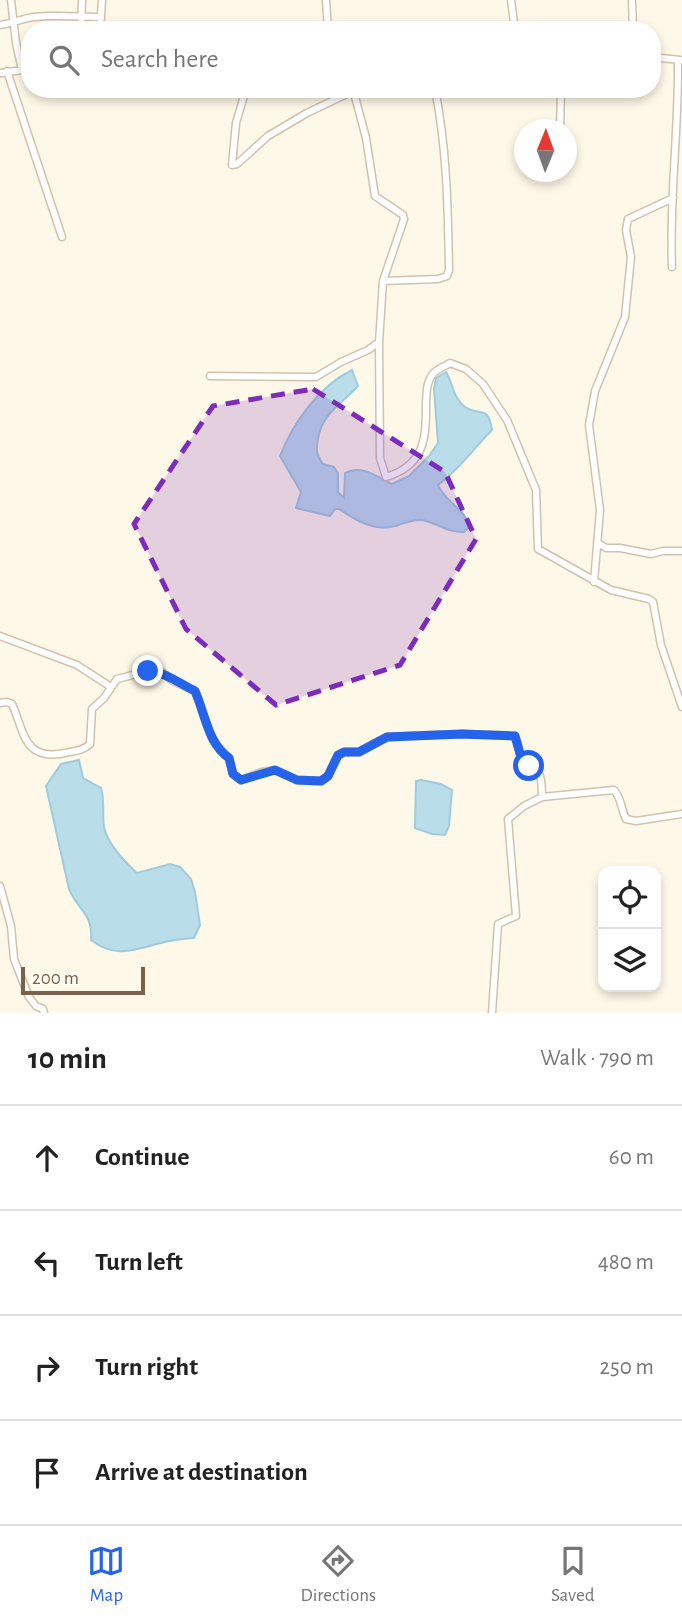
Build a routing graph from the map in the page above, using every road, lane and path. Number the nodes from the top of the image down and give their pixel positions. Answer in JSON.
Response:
{"nodes":[{"id":1,"x":11,"y":0,"type":"edge"},
{"id":2,"x":82,"y":0,"type":"edge"},
{"id":3,"x":102,"y":0,"type":"edge"},
{"id":4,"x":326,"y":0,"type":"edge"},
{"id":5,"x":511,"y":0,"type":"edge"},
{"id":6,"x":632,"y":0,"type":"edge"},
{"id":7,"x":81,"y":17,"type":"junction"},
{"id":8,"x":100,"y":17,"type":"junction"},
{"id":9,"x":81,"y":21,"type":"edge"},
{"id":10,"x":100,"y":21,"type":"edge"},
{"id":11,"x":327,"y":21,"type":"edge"},
{"id":12,"x":514,"y":21,"type":"edge"},
{"id":13,"x":633,"y":21,"type":"edge"},
{"id":14,"x":15,"y":24,"type":"junction"},
{"id":15,"x":0,"y":25,"type":"edge"},
{"id":16,"x":21,"y":49,"type":"edge"},
{"id":17,"x":661,"y":58,"type":"edge"},
{"id":18,"x":680,"y":60,"type":"edge"},
{"id":19,"x":4,"y":72,"type":"edge"},
{"id":20,"x":243,"y":98,"type":"edge"},
{"id":21,"x":337,"y":98,"type":"edge"},
{"id":22,"x":355,"y":98,"type":"edge"},
{"id":23,"x":437,"y":98,"type":"edge"},
{"id":24,"x":561,"y":98,"type":"edge"},
{"id":25,"x":560,"y":119,"type":"edge"},
{"id":26,"x":673,"y":198,"type":"junction"},
{"id":27,"x":62,"y":237,"type":"dead end"},
{"id":28,"x":672,"y":267,"type":"dead end"},
{"id":29,"x":383,"y":281,"type":"junction"},
{"id":30,"x":379,"y":342,"type":"junction"},
{"id":31,"x":210,"y":376,"type":"dead end"},
{"id":32,"x":598,"y":543,"type":"junction"},
{"id":33,"x":682,"y":551,"type":"edge"},
{"id":34,"x":594,"y":582,"type":"junction"},
{"id":35,"x":0,"y":636,"type":"edge"},
{"id":36,"x":111,"y":687,"type":"junction"},
{"id":37,"x":0,"y":703,"type":"edge"},
{"id":38,"x":682,"y":707,"type":"edge"},
{"id":39,"x":542,"y":797,"type":"junction"},
{"id":40,"x":682,"y":814,"type":"edge"},
{"id":41,"x":0,"y":886,"type":"edge"},
{"id":42,"x":44,"y":1013,"type":"edge"},
{"id":43,"x":492,"y":1013,"type":"edge"}],
"edges":[{"from":1,"to":14,"type":"street"},
{"from":2,"to":7,"type":"street"},
{"from":3,"to":8,"type":"street"},
{"from":4,"to":11,"type":"street"},
{"from":5,"to":12,"type":"street"},
{"from":6,"to":13,"type":"street"},
{"from":7,"to":8,"type":"street"},
{"from":7,"to":9,"type":"street"},
{"from":7,"to":14,"type":"street"},
{"from":8,"to":10,"type":"street"},
{"from":14,"to":15,"type":"street"},
{"from":14,"to":16,"type":"street"},
{"from":17,"to":18,"type":"street"},
{"from":18,"to":26,"type":"street"},
{"from":19,"to":27,"type":"street"},
{"from":20,"to":21,"type":"street"},
{"from":22,"to":29,"type":"street"},
{"from":23,"to":29,"type":"street"},
{"from":24,"to":25,"type":"street"},
{"from":26,"to":28,"type":"street"},
{"from":26,"to":32,"type":"street"},
{"from":29,"to":30,"type":"street"},
{"from":30,"to":31,"type":"street"},
{"from":30,"to":34,"type":"street"},
{"from":32,"to":33,"type":"street"},
{"from":32,"to":34,"type":"street"},
{"from":34,"to":38,"type":"street"},
{"from":35,"to":36,"type":"street"},
{"from":36,"to":37,"type":"street"},
{"from":36,"to":39,"type":"street"},
{"from":39,"to":40,"type":"street"},
{"from":39,"to":43,"type":"street"},
{"from":41,"to":42,"type":"street"}]}
